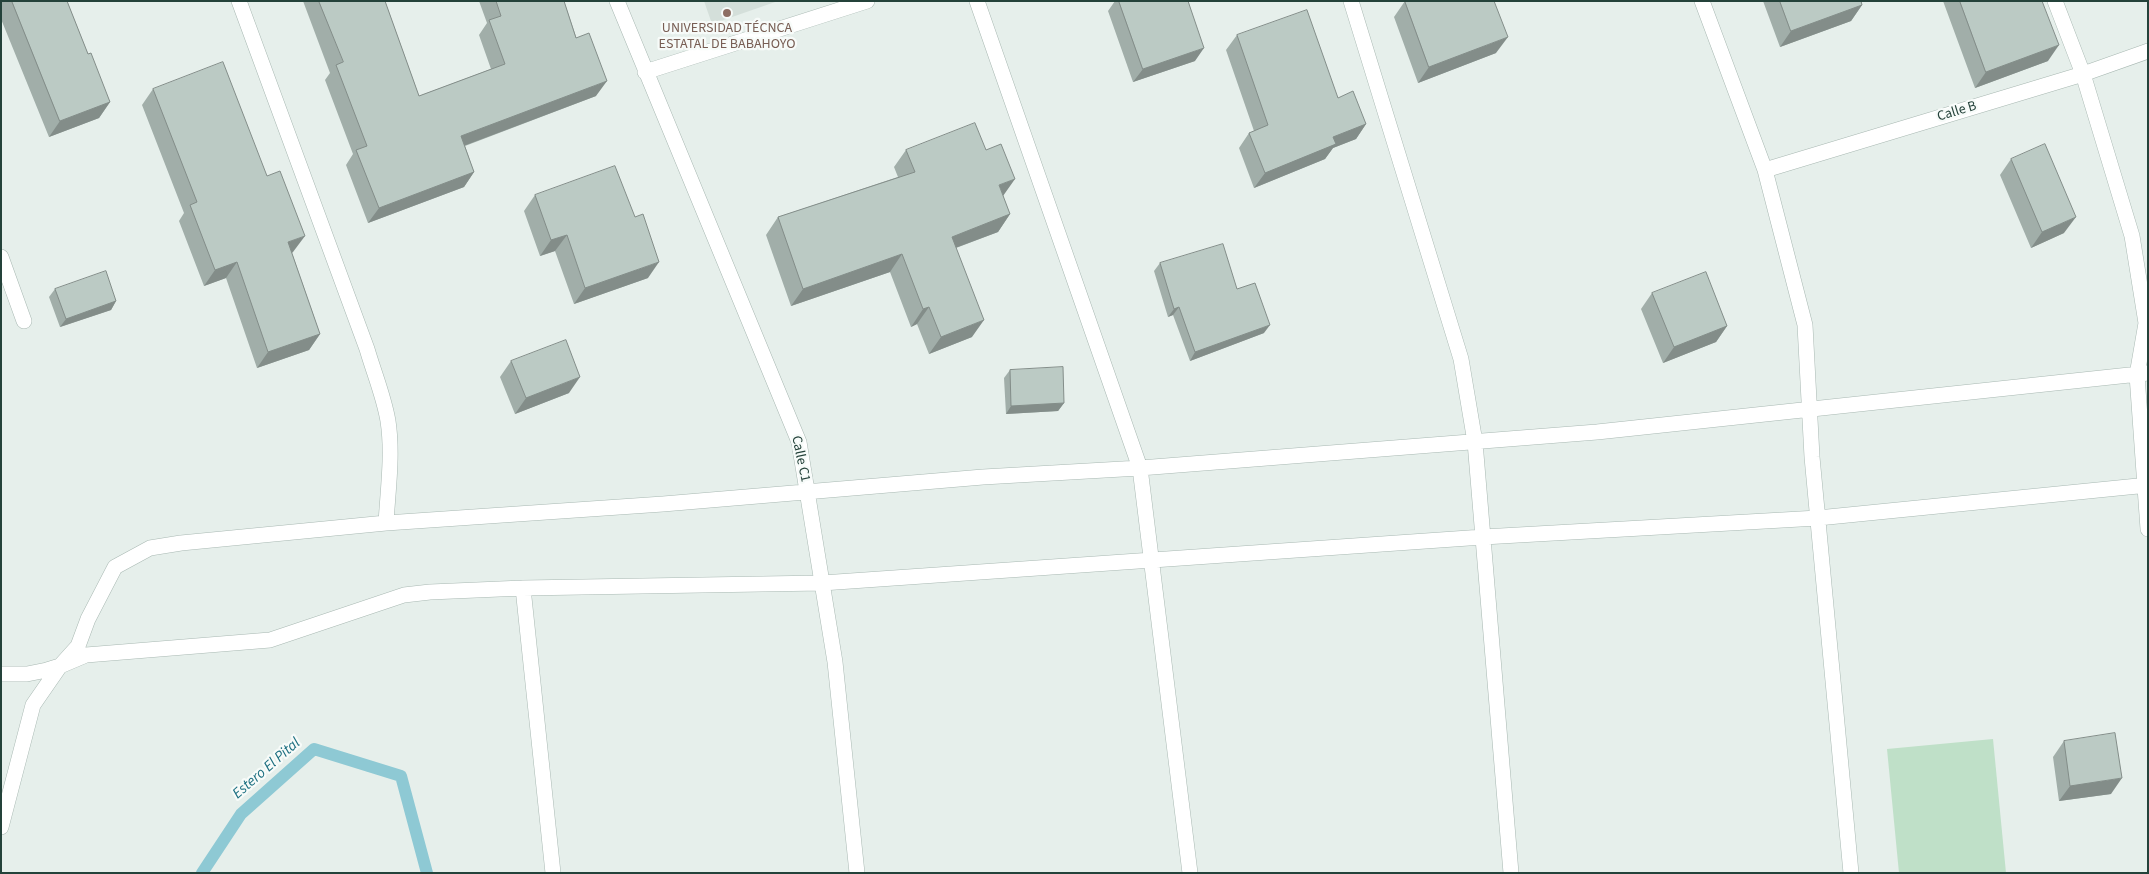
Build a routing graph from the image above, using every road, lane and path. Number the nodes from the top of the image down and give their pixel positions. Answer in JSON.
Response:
{"nodes":[{"id":1,"x":239,"y":1,"type":"edge"},
{"id":2,"x":617,"y":1,"type":"edge"},
{"id":3,"x":867,"y":1,"type":"edge"},
{"id":4,"x":977,"y":1,"type":"edge"},
{"id":5,"x":1351,"y":1,"type":"edge"},
{"id":6,"x":1702,"y":1,"type":"edge"},
{"id":7,"x":2055,"y":1,"type":"edge"},
{"id":8,"x":2148,"y":51,"type":"edge"},
{"id":9,"x":645,"y":72,"type":"junction"},
{"id":10,"x":2083,"y":74,"type":"junction"},
{"id":11,"x":1765,"y":170,"type":"junction"},
{"id":12,"x":1,"y":257,"type":"edge"},
{"id":13,"x":24,"y":321,"type":"dead end"},
{"id":14,"x":2142,"y":374,"type":"edge"},
{"id":15,"x":1810,"y":410,"type":"junction"},
{"id":16,"x":1475,"y":442,"type":"junction"},
{"id":17,"x":1140,"y":468,"type":"junction"},
{"id":18,"x":2146,"y":486,"type":"edge"},
{"id":19,"x":807,"y":491,"type":"junction"},
{"id":20,"x":1818,"y":518,"type":"junction"},
{"id":21,"x":386,"y":522,"type":"junction"},
{"id":22,"x":2148,"y":529,"type":"edge"},
{"id":23,"x":1483,"y":537,"type":"junction"},
{"id":24,"x":1152,"y":560,"type":"junction"},
{"id":25,"x":822,"y":583,"type":"junction"},
{"id":26,"x":523,"y":588,"type":"junction"},
{"id":27,"x":60,"y":666,"type":"junction"},
{"id":28,"x":1,"y":674,"type":"edge"},
{"id":29,"x":1,"y":827,"type":"edge"},
{"id":30,"x":552,"y":873,"type":"edge"},
{"id":31,"x":857,"y":873,"type":"edge"},
{"id":32,"x":1190,"y":873,"type":"edge"},
{"id":33,"x":1511,"y":873,"type":"edge"},
{"id":34,"x":1851,"y":873,"type":"edge"}],
"edges":[{"from":1,"to":21,"type":"street"},
{"from":2,"to":9,"type":"street","name":"Calle C1"},
{"from":3,"to":9,"type":"street"},
{"from":4,"to":17,"type":"street"},
{"from":5,"to":16,"type":"street"},
{"from":6,"to":11,"type":"street"},
{"from":7,"to":10,"type":"street"},
{"from":8,"to":10,"type":"street","name":"Calle B"},
{"from":9,"to":19,"type":"street","name":"Calle C1"},
{"from":10,"to":11,"type":"street","name":"Calle B"},
{"from":10,"to":14,"type":"street"},
{"from":11,"to":15,"type":"street"},
{"from":12,"to":13,"type":"street"},
{"from":14,"to":15,"type":"street"},
{"from":14,"to":18,"type":"street"},
{"from":15,"to":16,"type":"street"},
{"from":15,"to":20,"type":"street"},
{"from":16,"to":17,"type":"street"},
{"from":16,"to":23,"type":"street"},
{"from":17,"to":19,"type":"street"},
{"from":17,"to":24,"type":"street"},
{"from":18,"to":20,"type":"street"},
{"from":18,"to":22,"type":"street"},
{"from":19,"to":21,"type":"street"},
{"from":19,"to":25,"type":"street","name":"Calle C1"},
{"from":20,"to":23,"type":"street"},
{"from":20,"to":34,"type":"street"},
{"from":21,"to":27,"type":"street"},
{"from":23,"to":24,"type":"street"},
{"from":23,"to":33,"type":"street"},
{"from":24,"to":25,"type":"street"},
{"from":24,"to":32,"type":"street"},
{"from":25,"to":26,"type":"street"},
{"from":25,"to":31,"type":"street","name":"Calle C1"},
{"from":26,"to":27,"type":"street"},
{"from":26,"to":30,"type":"street"},
{"from":27,"to":28,"type":"street"},
{"from":27,"to":29,"type":"street"}]}
